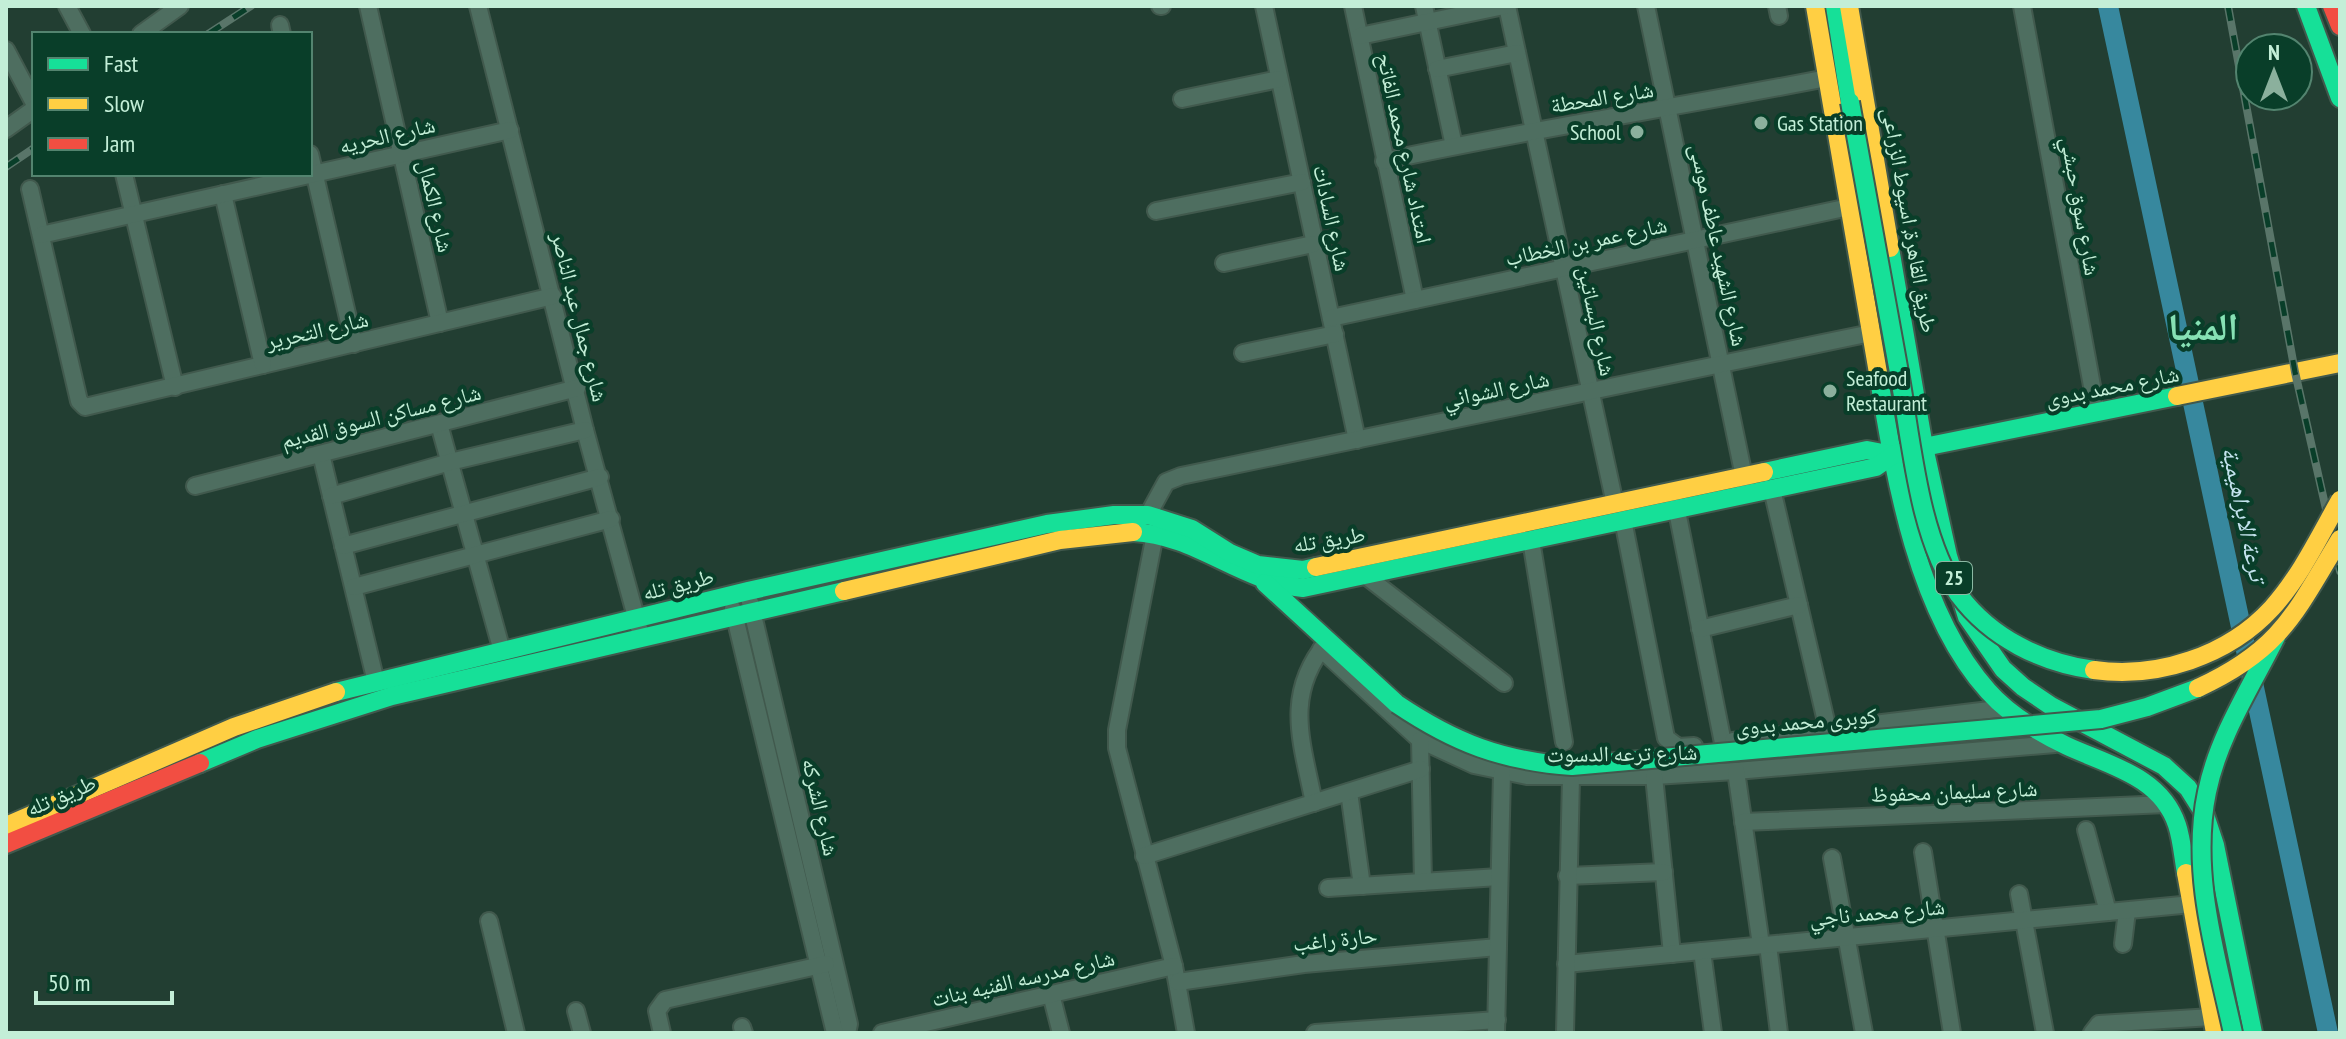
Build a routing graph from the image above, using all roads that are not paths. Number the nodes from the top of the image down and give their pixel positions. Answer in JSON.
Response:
{"nodes":[{"id":1,"x":67,"y":6,"type":"edge"},
{"id":2,"x":149,"y":6,"type":"edge"},
{"id":3,"x":180,"y":6,"type":"edge"},
{"id":4,"x":368,"y":6,"type":"edge"},
{"id":5,"x":478,"y":6,"type":"edge"},
{"id":6,"x":1264,"y":6,"type":"edge"},
{"id":7,"x":1353,"y":6,"type":"edge"},
{"id":8,"x":1506,"y":6,"type":"edge"},
{"id":9,"x":1646,"y":6,"type":"edge"},
{"id":10,"x":1815,"y":6,"type":"edge"},
{"id":11,"x":1835,"y":6,"type":"edge"},
{"id":12,"x":1849,"y":6,"type":"edge"},
{"id":13,"x":2022,"y":6,"type":"edge"},
{"id":14,"x":2306,"y":6,"type":"edge"},
{"id":15,"x":2332,"y":6,"type":"edge"},
{"id":16,"x":1426,"y":14,"type":"edge"},
{"id":17,"x":157,"y":22,"type":"junction"},
{"id":18,"x":2340,"y":26,"type":"edge"},
{"id":19,"x":81,"y":32,"type":"edge"},
{"id":20,"x":144,"y":32,"type":"edge"},
{"id":21,"x":1360,"y":36,"type":"junction"},
{"id":22,"x":6,"y":50,"type":"edge"},
{"id":23,"x":1517,"y":53,"type":"junction"},
{"id":24,"x":1437,"y":69,"type":"junction"},
{"id":25,"x":1827,"y":78,"type":"junction"},
{"id":26,"x":1279,"y":79,"type":"junction"},
{"id":27,"x":2340,"y":98,"type":"edge"},
{"id":28,"x":32,"y":99,"type":"edge"},
{"id":29,"x":1182,"y":99,"type":"dead end"},
{"id":30,"x":1668,"y":109,"type":"junction"},
{"id":31,"x":32,"y":110,"type":"edge"},
{"id":32,"x":6,"y":129,"type":"edge"},
{"id":33,"x":1535,"y":129,"type":"junction"},
{"id":34,"x":510,"y":130,"type":"junction"},
{"id":35,"x":1454,"y":146,"type":"junction"},
{"id":36,"x":402,"y":154,"type":"junction"},
{"id":37,"x":1384,"y":161,"type":"junction"},
{"id":38,"x":312,"y":162,"type":"edge"},
{"id":39,"x":312,"y":173,"type":"edge"},
{"id":40,"x":315,"y":173,"type":"junction"},
{"id":41,"x":124,"y":176,"type":"edge"},
{"id":42,"x":289,"y":176,"type":"edge"},
{"id":43,"x":246,"y":181,"type":"edge"},
{"id":44,"x":1302,"y":182,"type":"junction"},
{"id":45,"x":30,"y":189,"type":"dead end"},
{"id":46,"x":223,"y":194,"type":"junction"},
{"id":47,"x":1849,"y":207,"type":"junction"},
{"id":48,"x":1156,"y":211,"type":"dead end"},
{"id":49,"x":133,"y":214,"type":"junction"},
{"id":50,"x":41,"y":235,"type":"junction"},
{"id":51,"x":1695,"y":240,"type":"junction"},
{"id":52,"x":1313,"y":244,"type":"junction"},
{"id":53,"x":1224,"y":263,"type":"dead end"},
{"id":54,"x":1564,"y":268,"type":"junction"},
{"id":55,"x":553,"y":296,"type":"junction"},
{"id":56,"x":1415,"y":300,"type":"junction"},
{"id":57,"x":440,"y":323,"type":"junction"},
{"id":58,"x":1333,"y":326,"type":"junction"},
{"id":59,"x":1871,"y":333,"type":"junction"},
{"id":60,"x":354,"y":344,"type":"junction"},
{"id":61,"x":1243,"y":353,"type":"dead end"},
{"id":62,"x":2340,"y":363,"type":"edge"},
{"id":63,"x":263,"y":365,"type":"junction"},
{"id":64,"x":1721,"y":365,"type":"junction"},
{"id":65,"x":175,"y":387,"type":"junction"},
{"id":66,"x":577,"y":388,"type":"junction"},
{"id":67,"x":1590,"y":392,"type":"junction"},
{"id":68,"x":2097,"y":413,"type":"junction"},
{"id":69,"x":439,"y":424,"type":"junction"},
{"id":70,"x":585,"y":430,"type":"junction"},
{"id":71,"x":1357,"y":440,"type":"junction"},
{"id":72,"x":1924,"y":447,"type":"junction"},
{"id":73,"x":321,"y":454,"type":"junction"},
{"id":74,"x":1893,"y":455,"type":"junction"},
{"id":75,"x":450,"y":462,"type":"junction"},
{"id":76,"x":600,"y":477,"type":"junction"},
{"id":77,"x":1746,"y":485,"type":"junction"},
{"id":78,"x":195,"y":486,"type":"dead end"},
{"id":79,"x":1772,"y":489,"type":"junction"},
{"id":80,"x":331,"y":496,"type":"junction"},
{"id":81,"x":1675,"y":500,"type":"junction"},
{"id":82,"x":2340,"y":500,"type":"edge"},
{"id":83,"x":1619,"y":512,"type":"junction"},
{"id":84,"x":464,"y":513,"type":"junction"},
{"id":85,"x":1148,"y":515,"type":"junction"},
{"id":86,"x":611,"y":519,"type":"junction"},
{"id":87,"x":1155,"y":534,"type":"junction"},
{"id":88,"x":2340,"y":539,"type":"edge"},
{"id":89,"x":1531,"y":540,"type":"junction"},
{"id":90,"x":343,"y":546,"type":"junction"},
{"id":91,"x":475,"y":555,"type":"junction"},
{"id":92,"x":1366,"y":576,"type":"junction"},
{"id":93,"x":1286,"y":578,"type":"junction"},
{"id":94,"x":1264,"y":583,"type":"junction"},
{"id":95,"x":354,"y":587,"type":"junction"},
{"id":96,"x":739,"y":593,"type":"junction"},
{"id":97,"x":1799,"y":605,"type":"junction"},
{"id":98,"x":744,"y":614,"type":"junction"},
{"id":99,"x":1967,"y":617,"type":"junction"},
{"id":100,"x":636,"y":619,"type":"junction"},
{"id":101,"x":1944,"y":624,"type":"junction"},
{"id":102,"x":1700,"y":629,"type":"junction"},
{"id":103,"x":641,"y":637,"type":"junction"},
{"id":104,"x":2276,"y":637,"type":"junction"},
{"id":105,"x":1324,"y":644,"type":"junction"},
{"id":106,"x":502,"y":651,"type":"junction"},
{"id":107,"x":376,"y":682,"type":"junction"},
{"id":108,"x":1504,"y":683,"type":"dead end"},
{"id":109,"x":2006,"y":708,"type":"junction"},
{"id":110,"x":1828,"y":730,"type":"junction"},
{"id":111,"x":1420,"y":740,"type":"junction"},
{"id":112,"x":1564,"y":742,"type":"dead end"},
{"id":113,"x":1723,"y":743,"type":"junction"},
{"id":114,"x":2062,"y":744,"type":"junction"},
{"id":115,"x":1421,"y":769,"type":"junction"},
{"id":116,"x":1736,"y":771,"type":"junction"},
{"id":117,"x":1502,"y":773,"type":"junction"},
{"id":118,"x":1654,"y":776,"type":"junction"},
{"id":119,"x":1571,"y":778,"type":"junction"},
{"id":120,"x":1349,"y":792,"type":"junction"},
{"id":121,"x":1314,"y":803,"type":"junction"},
{"id":122,"x":2167,"y":804,"type":"junction"},
{"id":123,"x":1743,"y":822,"type":"junction"},
{"id":124,"x":6,"y":826,"type":"edge"},
{"id":125,"x":2086,"y":830,"type":"dead end"},
{"id":126,"x":6,"y":844,"type":"edge"},
{"id":127,"x":1923,"y":852,"type":"dead end"},
{"id":128,"x":1144,"y":856,"type":"junction"},
{"id":129,"x":1832,"y":858,"type":"dead end"},
{"id":130,"x":1664,"y":872,"type":"junction"},
{"id":131,"x":1567,"y":876,"type":"junction"},
{"id":132,"x":1499,"y":877,"type":"junction"},
{"id":133,"x":1423,"y":882,"type":"junction"},
{"id":134,"x":1362,"y":886,"type":"junction"},
{"id":135,"x":1328,"y":888,"type":"dead end"},
{"id":136,"x":2019,"y":894,"type":"dead end"},
{"id":137,"x":2192,"y":904,"type":"junction"},
{"id":138,"x":2127,"y":911,"type":"junction"},
{"id":139,"x":2108,"y":912,"type":"junction"},
{"id":140,"x":2023,"y":920,"type":"junction"},
{"id":141,"x":489,"y":921,"type":"dead end"},
{"id":142,"x":1935,"y":929,"type":"junction"},
{"id":143,"x":1847,"y":937,"type":"junction"},
{"id":144,"x":2123,"y":944,"type":"dead end"},
{"id":145,"x":1765,"y":945,"type":"junction"},
{"id":146,"x":1498,"y":947,"type":"junction"},
{"id":147,"x":1702,"y":951,"type":"junction"},
{"id":148,"x":1672,"y":954,"type":"junction"},
{"id":149,"x":827,"y":963,"type":"junction"},
{"id":150,"x":1566,"y":964,"type":"junction"},
{"id":151,"x":1176,"y":974,"type":"junction"},
{"id":152,"x":1051,"y":994,"type":"junction"},
{"id":153,"x":576,"y":1011,"type":"dead end"},
{"id":154,"x":2214,"y":1025,"type":"edge"},
{"id":155,"x":949,"y":1026,"type":"edge"},
{"id":156,"x":1496,"y":1027,"type":"edge"},
{"id":157,"x":1387,"y":1030,"type":"edge"},
{"id":158,"x":516,"y":1033,"type":"edge"},
{"id":159,"x":582,"y":1033,"type":"edge"},
{"id":160,"x":662,"y":1033,"type":"edge"},
{"id":161,"x":835,"y":1033,"type":"edge"},
{"id":162,"x":847,"y":1033,"type":"edge"},
{"id":163,"x":882,"y":1033,"type":"edge"},
{"id":164,"x":1061,"y":1033,"type":"edge"},
{"id":165,"x":1186,"y":1033,"type":"edge"},
{"id":166,"x":1315,"y":1033,"type":"edge"},
{"id":167,"x":1565,"y":1033,"type":"edge"},
{"id":168,"x":1713,"y":1033,"type":"edge"},
{"id":169,"x":1779,"y":1033,"type":"edge"},
{"id":170,"x":1864,"y":1033,"type":"edge"},
{"id":171,"x":1952,"y":1033,"type":"edge"},
{"id":172,"x":2045,"y":1033,"type":"edge"},
{"id":173,"x":2092,"y":1033,"type":"edge"},
{"id":174,"x":2233,"y":1033,"type":"edge"},
{"id":175,"x":2253,"y":1033,"type":"edge"}],
"edges":[{"from":1,"to":19,"type":"street"},
{"from":2,"to":17,"type":"street"},
{"from":3,"to":17,"type":"street"},
{"from":4,"to":36,"type":"street","name":"شارع الكمال"},
{"from":5,"to":34,"type":"street","name":"شارع جمال عبد الناصر"},
{"from":6,"to":26,"type":"street","name":"شارع السادات"},
{"from":7,"to":21,"type":"street","name":"امتداد شارع محمد الفاتح"},
{"from":8,"to":16,"type":"street"},
{"from":8,"to":23,"type":"street","name":"شارع البساتين"},
{"from":9,"to":30,"type":"street","name":"شارع الشهيد عاطف موسى"},
{"from":10,"to":25,"type":"main road","number":"25"},
{"from":11,"to":82,"type":"main road","name":"طريق القاهرة, اسيوط الزراعى","bridge":true},
{"from":12,"to":72,"type":"main road","name":"طريق القاهرة, اسيوط الزراعى","number":"25"},
{"from":13,"to":68,"type":"street","name":"شارع سوق حبشي"},
{"from":14,"to":27,"type":"main road"},
{"from":15,"to":18,"type":"main road"},
{"from":16,"to":21,"type":"street"},
{"from":16,"to":24,"type":"street"},
{"from":17,"to":20,"type":"street"},
{"from":21,"to":37,"type":"street","name":"امتداد شارع محمد الفاتح"},
{"from":22,"to":28,"type":"street"},
{"from":23,"to":24,"type":"street"},
{"from":23,"to":33,"type":"street","name":"شارع البساتين"},
{"from":24,"to":35,"type":"street"},
{"from":25,"to":30,"type":"street","name":"شارع المحطة"},
{"from":25,"to":47,"type":"main road","number":"25"},
{"from":26,"to":29,"type":"street"},
{"from":26,"to":44,"type":"street","name":"شارع السادات"},
{"from":30,"to":33,"type":"street","name":"شارع المحطة"},
{"from":30,"to":51,"type":"street","name":"شارع الشهيد عاطف موسى"},
{"from":31,"to":32,"type":"street"},
{"from":33,"to":35,"type":"street","name":"شارع المحطة"},
{"from":33,"to":54,"type":"street","name":"شارع البساتين"},
{"from":34,"to":36,"type":"street","name":"شارع الحريه"},
{"from":34,"to":55,"type":"street","name":"شارع جمال عبد الناصر"},
{"from":35,"to":37,"type":"street","name":"شارع المحطة"},
{"from":36,"to":40,"type":"street","name":"شارع الحريه"},
{"from":36,"to":57,"type":"street","name":"شارع الكمال"},
{"from":37,"to":56,"type":"street","name":"امتداد شارع محمد الفاتح"},
{"from":38,"to":40,"type":"street"},
{"from":39,"to":40,"type":"street","name":"شارع الحريه"},
{"from":40,"to":60,"type":"street"},
{"from":41,"to":49,"type":"street"},
{"from":42,"to":43,"type":"street","name":"شارع الحريه"},
{"from":43,"to":46,"type":"street","name":"شارع الحريه"},
{"from":44,"to":48,"type":"street"},
{"from":44,"to":52,"type":"street","name":"شارع السادات"},
{"from":45,"to":50,"type":"street"},
{"from":46,"to":49,"type":"street","name":"شارع الحريه"},
{"from":46,"to":63,"type":"street"},
{"from":47,"to":51,"type":"street","name":"شارع عمر بن الخطاب"},
{"from":47,"to":59,"type":"main road","number":"25"},
{"from":49,"to":50,"type":"street","name":"شارع الحريه"},
{"from":49,"to":65,"type":"street"},
{"from":50,"to":65,"type":"street","name":"شارع التحرير"},
{"from":51,"to":54,"type":"street","name":"شارع عمر بن الخطاب"},
{"from":51,"to":64,"type":"street","name":"شارع الشهيد عاطف موسى"},
{"from":52,"to":53,"type":"street"},
{"from":52,"to":58,"type":"street","name":"شارع السادات"},
{"from":54,"to":56,"type":"street","name":"شارع عمر بن الخطاب"},
{"from":54,"to":67,"type":"street","name":"شارع البساتين"},
{"from":55,"to":57,"type":"street","name":"شارع التحرير"},
{"from":55,"to":66,"type":"street","name":"شارع جمال عبد الناصر"},
{"from":56,"to":58,"type":"street","name":"شارع عمر بن الخطاب"},
{"from":57,"to":60,"type":"street","name":"شارع التحرير"},
{"from":58,"to":61,"type":"street","name":"شارع عمر بن الخطاب"},
{"from":58,"to":71,"type":"street","name":"شارع السادات"},
{"from":59,"to":64,"type":"street","name":"شارع الشواني"},
{"from":59,"to":74,"type":"main road","number":"25"},
{"from":60,"to":63,"type":"street","name":"شارع التحرير"},
{"from":62,"to":68,"type":"main road","name":"شارع محمد بدوى"},
{"from":63,"to":65,"type":"street","name":"شارع التحرير"},
{"from":64,"to":67,"type":"street","name":"شارع الشواني"},
{"from":64,"to":77,"type":"street","name":"شارع الشهيد عاطف موسى"},
{"from":66,"to":69,"type":"street","name":"شارع مساكن السوق القديم"},
{"from":66,"to":70,"type":"street","name":"شارع جمال عبد الناصر"},
{"from":67,"to":71,"type":"street","name":"شارع الشواني"},
{"from":67,"to":83,"type":"street","name":"شارع البساتين"},
{"from":68,"to":72,"type":"main road","name":"شارع محمد بدوى"},
{"from":69,"to":73,"type":"street","name":"شارع مساكن السوق القديم"},
{"from":69,"to":75,"type":"street"},
{"from":70,"to":75,"type":"street"},
{"from":70,"to":76,"type":"street","name":"شارع جمال عبد الناصر"},
{"from":71,"to":85,"type":"street","name":"شارع الشواني"},
{"from":72,"to":74,"type":"main road","name":"شارع محمد بدوى"},
{"from":72,"to":99,"type":"main road","name":"طريق القاهرة, اسيوط الزراعى","number":"25"},
{"from":73,"to":78,"type":"street","name":"شارع مساكن السوق القديم"},
{"from":73,"to":80,"type":"street"},
{"from":74,"to":77,"type":"main road","name":"طريق تله"},
{"from":74,"to":79,"type":"main road","name":"طريق تله"},
{"from":74,"to":101,"type":"main road","number":"25"},
{"from":75,"to":80,"type":"street"},
{"from":75,"to":84,"type":"street"},
{"from":76,"to":84,"type":"street"},
{"from":76,"to":86,"type":"street","name":"شارع جمال عبد الناصر"},
{"from":77,"to":79,"type":"main road","name":"طريق تله"},
{"from":77,"to":81,"type":"main road","name":"طريق تله"},
{"from":79,"to":97,"type":"street"},
{"from":80,"to":90,"type":"street"},
{"from":81,"to":83,"type":"main road","name":"طريق تله"},
{"from":81,"to":102,"type":"street"},
{"from":83,"to":89,"type":"main road","name":"طريق تله"},
{"from":83,"to":93,"type":"main road","name":"طريق تله"},
{"from":83,"to":113,"type":"street","name":"شارع البساتين"},
{"from":84,"to":90,"type":"street"},
{"from":84,"to":91,"type":"street"},
{"from":85,"to":93,"type":"main road","name":"طريق تله"},
{"from":85,"to":96,"type":"main road","name":"طريق تله"},
{"from":86,"to":91,"type":"street"},
{"from":86,"to":100,"type":"street","name":"شارع جمال عبد الناصر"},
{"from":87,"to":94,"type":"main road","name":"طريق تله"},
{"from":87,"to":98,"type":"main road","name":"طريق تله"},
{"from":87,"to":128,"type":"street"},
{"from":88,"to":104,"type":"main road","name":"كوبرى محمد بدوى","bridge":true},
{"from":89,"to":92,"type":"main road","name":"طريق تله"},
{"from":89,"to":112,"type":"street"},
{"from":90,"to":95,"type":"street"},
{"from":91,"to":95,"type":"street"},
{"from":91,"to":106,"type":"street"},
{"from":92,"to":93,"type":"main road","name":"طريق تله"},
{"from":92,"to":108,"type":"street"},
{"from":93,"to":94,"type":"main road","name":"طريق تله"},
{"from":94,"to":105,"type":"main road","name":"كوبرى محمد بدوى"},
{"from":95,"to":107,"type":"street"},
{"from":96,"to":98,"type":"street","name":"شارع الشركه"},
{"from":96,"to":100,"type":"main road","name":"طريق تله"},
{"from":97,"to":102,"type":"street"},
{"from":97,"to":110,"type":"street"},
{"from":98,"to":103,"type":"main road","name":"طريق تله"},
{"from":98,"to":149,"type":"street","name":"شارع الشركه"},
{"from":99,"to":101,"type":"main road"},
{"from":99,"to":175,"type":"main road","name":"طريق القاهرة, اسيوط الزراعى","number":"25"},
{"from":100,"to":103,"type":"street","name":"شارع جمال عبد الناصر"},
{"from":100,"to":106,"type":"main road","name":"طريق تله"},
{"from":101,"to":109,"type":"main road","number":"25"},
{"from":102,"to":113,"type":"street"},
{"from":103,"to":126,"type":"main road","name":"طريق تله"},
{"from":104,"to":105,"type":"main road","name":"كوبرى محمد بدوى","bridge":true},
{"from":104,"to":174,"type":"main road","bridge":true},
{"from":105,"to":111,"type":"street","name":"شارع ترعه الدسوت"},
{"from":105,"to":121,"type":"street"},
{"from":106,"to":107,"type":"main road","name":"طريق تله"},
{"from":107,"to":124,"type":"main road","name":"طريق تله"},
{"from":109,"to":110,"type":"street","name":"شارع البساتين"},
{"from":109,"to":114,"type":"main road","number":"25"},
{"from":110,"to":113,"type":"street","name":"شارع البساتين"},
{"from":111,"to":115,"type":"street"},
{"from":111,"to":117,"type":"street","name":"شارع ترعه الدسوت"},
{"from":114,"to":116,"type":"street","name":"شارع ترعه الدسوت"},
{"from":114,"to":122,"type":"main road","number":"25"},
{"from":115,"to":120,"type":"street"},
{"from":115,"to":133,"type":"street"},
{"from":116,"to":118,"type":"street","name":"شارع ترعه الدسوت"},
{"from":116,"to":123,"type":"street"},
{"from":117,"to":119,"type":"street","name":"شارع ترعه الدسوت"},
{"from":117,"to":132,"type":"street"},
{"from":118,"to":119,"type":"street","name":"شارع ترعه الدسوت"},
{"from":118,"to":130,"type":"street"},
{"from":119,"to":131,"type":"street"},
{"from":120,"to":121,"type":"street"},
{"from":120,"to":134,"type":"street"},
{"from":121,"to":128,"type":"street"},
{"from":122,"to":123,"type":"street","name":"شارع سليمان محفوظ"},
{"from":122,"to":137,"type":"main road","number":"25"},
{"from":123,"to":145,"type":"street"},
{"from":125,"to":139,"type":"street"},
{"from":127,"to":142,"type":"street"},
{"from":128,"to":151,"type":"street"},
{"from":129,"to":143,"type":"street"},
{"from":130,"to":131,"type":"street"},
{"from":130,"to":148,"type":"street"},
{"from":131,"to":150,"type":"street"},
{"from":132,"to":133,"type":"street"},
{"from":132,"to":146,"type":"street"},
{"from":133,"to":134,"type":"street"},
{"from":134,"to":135,"type":"street"},
{"from":136,"to":140,"type":"street"},
{"from":137,"to":138,"type":"street","name":"شارع محمد ناجي"},
{"from":137,"to":154,"type":"main road","number":"25"},
{"from":138,"to":139,"type":"street","name":"شارع محمد ناجي"},
{"from":138,"to":144,"type":"street"},
{"from":139,"to":140,"type":"street","name":"شارع محمد ناجي"},
{"from":140,"to":142,"type":"street","name":"شارع محمد ناجي"},
{"from":140,"to":172,"type":"street"},
{"from":141,"to":158,"type":"street"},
{"from":142,"to":143,"type":"street","name":"شارع محمد ناجي"},
{"from":142,"to":171,"type":"street"},
{"from":143,"to":145,"type":"street","name":"شارع محمد ناجي"},
{"from":143,"to":170,"type":"street"},
{"from":145,"to":147,"type":"street","name":"شارع محمد ناجي"},
{"from":145,"to":169,"type":"street"},
{"from":146,"to":151,"type":"street","name":"حارة راغب"},
{"from":146,"to":156,"type":"street"},
{"from":147,"to":148,"type":"street","name":"شارع محمد ناجي"},
{"from":147,"to":168,"type":"street"},
{"from":148,"to":150,"type":"street","name":"شارع محمد ناجي"},
{"from":149,"to":160,"type":"street"},
{"from":149,"to":161,"type":"street","name":"شارع الشركه"},
{"from":149,"to":162,"type":"street","name":"شارع الشركه"},
{"from":150,"to":167,"type":"street"},
{"from":151,"to":152,"type":"street","name":"شارع مدرسه الفنيه بنات"},
{"from":151,"to":165,"type":"street"},
{"from":152,"to":155,"type":"street","name":"شارع مدرسه الفنيه بنات"},
{"from":152,"to":164,"type":"street"},
{"from":153,"to":159,"type":"street"},
{"from":154,"to":173,"type":"street"},
{"from":155,"to":163,"type":"street","name":"شارع مدرسه الفنيه بنات"},
{"from":156,"to":157,"type":"street"},
{"from":157,"to":166,"type":"street"}]}
